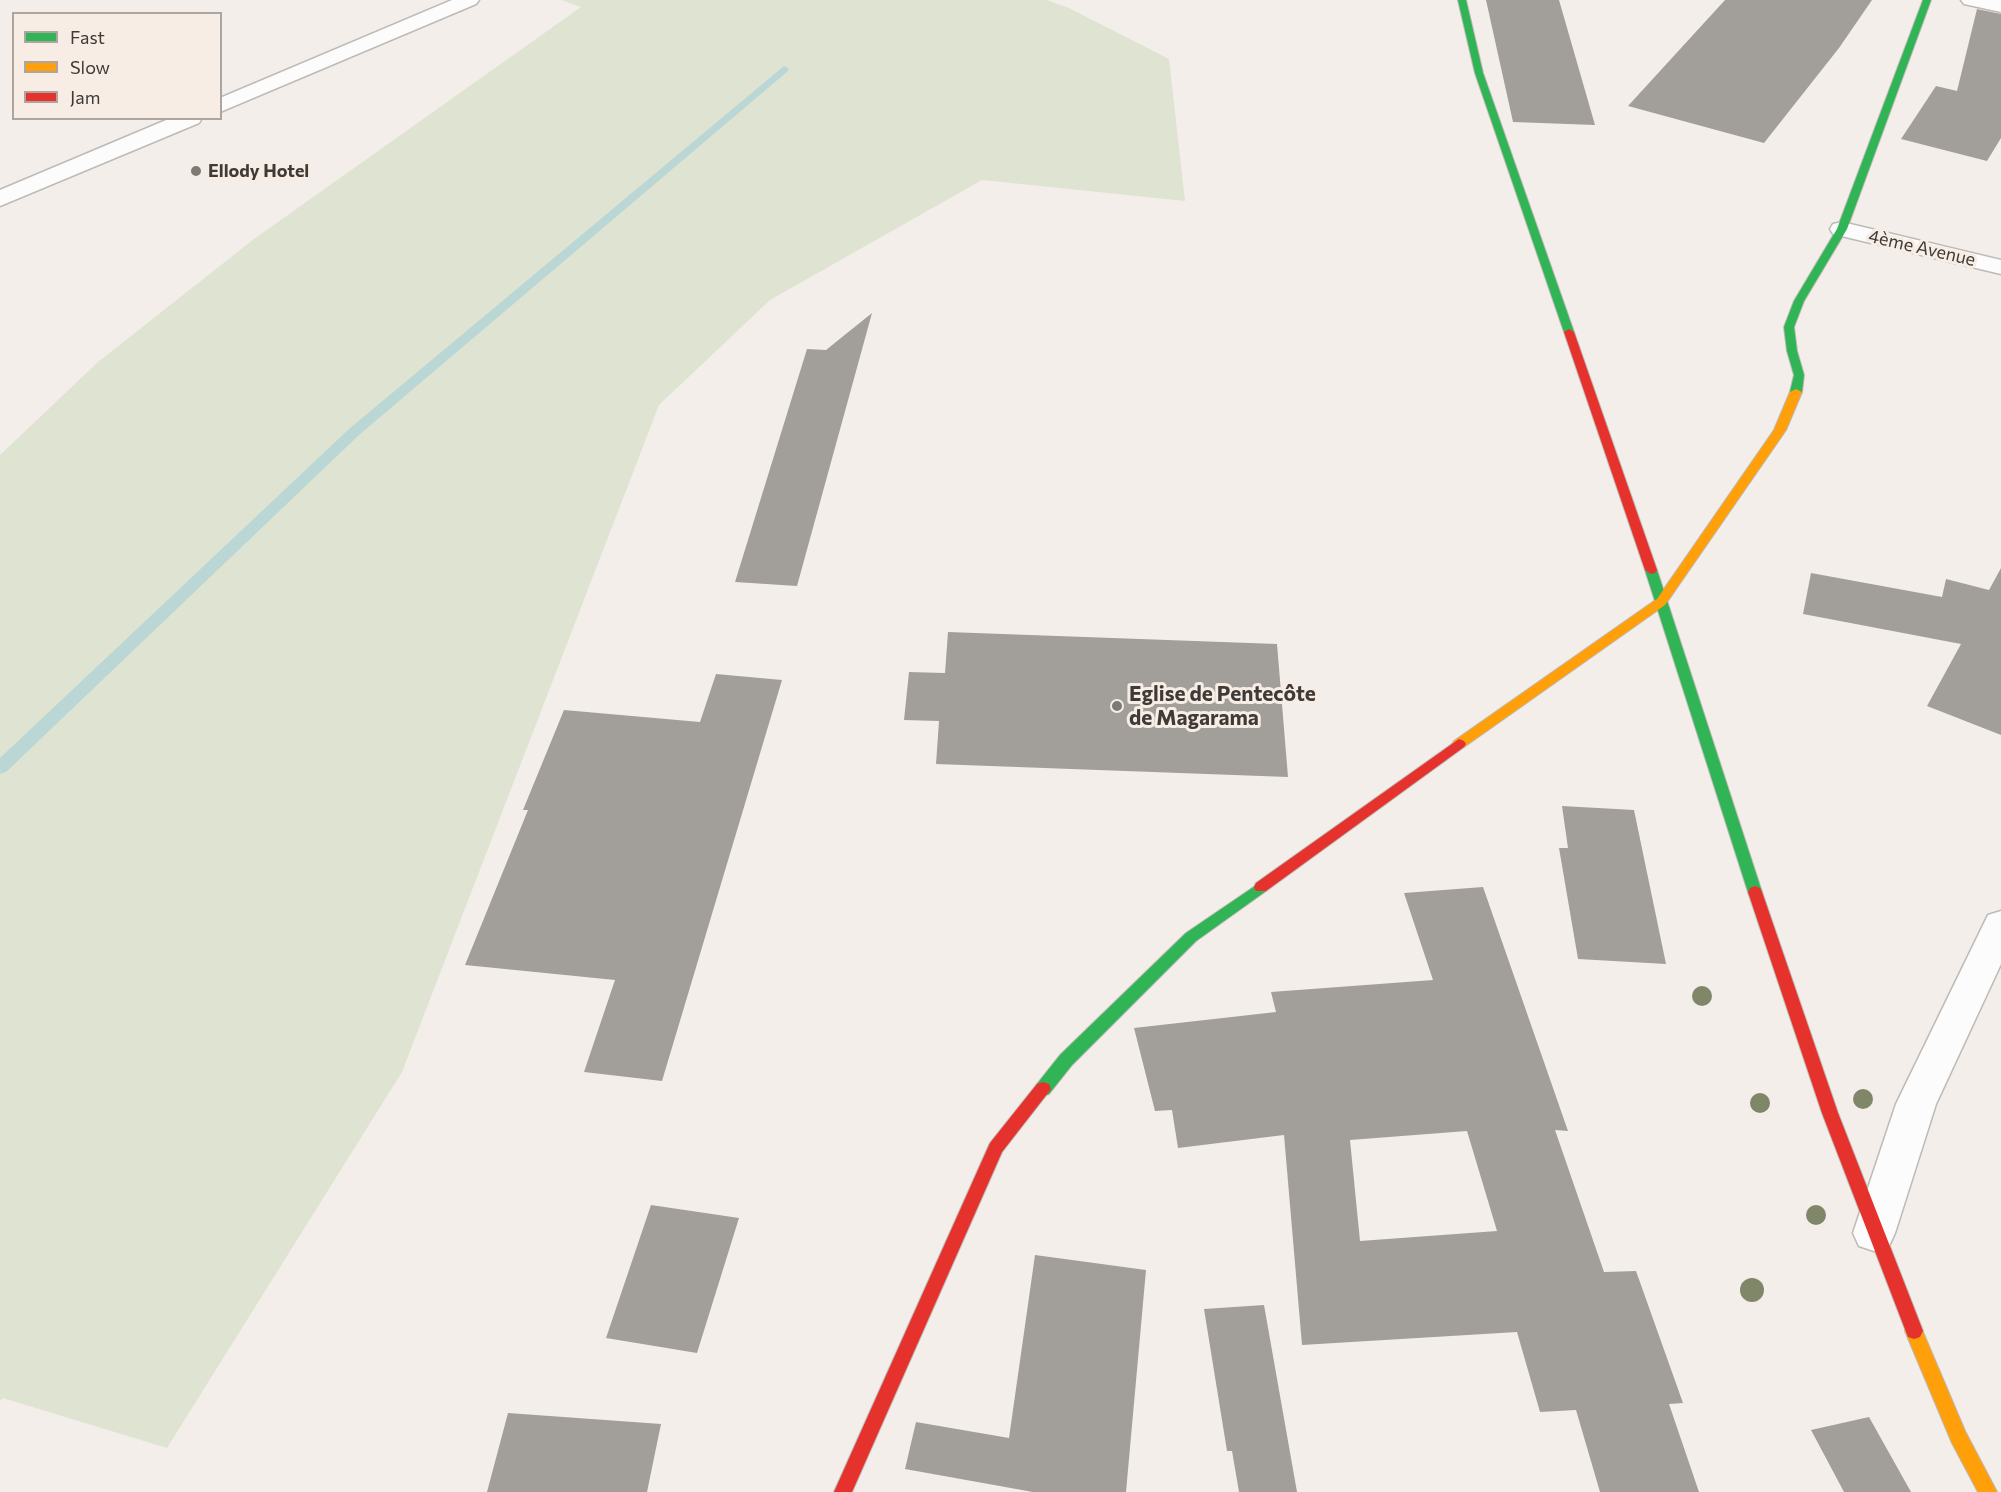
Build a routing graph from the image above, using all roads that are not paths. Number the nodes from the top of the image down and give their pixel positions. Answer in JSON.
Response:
{"nodes":[{"id":1,"x":469,"y":0,"type":"edge"},
{"id":2,"x":1462,"y":0,"type":"edge"},
{"id":3,"x":1927,"y":0,"type":"edge"},
{"id":4,"x":1971,"y":0,"type":"edge"},
{"id":5,"x":2001,"y":6,"type":"edge"},
{"id":6,"x":222,"y":105,"type":"edge"},
{"id":7,"x":186,"y":120,"type":"edge"},
{"id":8,"x":0,"y":199,"type":"edge"},
{"id":9,"x":1842,"y":229,"type":"junction"},
{"id":10,"x":2001,"y":267,"type":"edge"},
{"id":11,"x":1661,"y":602,"type":"junction"},
{"id":12,"x":2001,"y":925,"type":"edge"},
{"id":13,"x":1874,"y":1233,"type":"junction"},
{"id":14,"x":843,"y":1492,"type":"edge"},
{"id":15,"x":1988,"y":1492,"type":"edge"}],
"edges":[{"from":1,"to":6,"type":"street"},
{"from":2,"to":11,"type":"street"},
{"from":3,"to":9,"type":"street"},
{"from":4,"to":5,"type":"street"},
{"from":7,"to":8,"type":"street"},
{"from":9,"to":10,"type":"street","name":"4ème Avenue"},
{"from":9,"to":11,"type":"street"},
{"from":11,"to":13,"type":"street"},
{"from":11,"to":14,"type":"street"},
{"from":12,"to":13,"type":"street"},
{"from":13,"to":15,"type":"street"}]}
